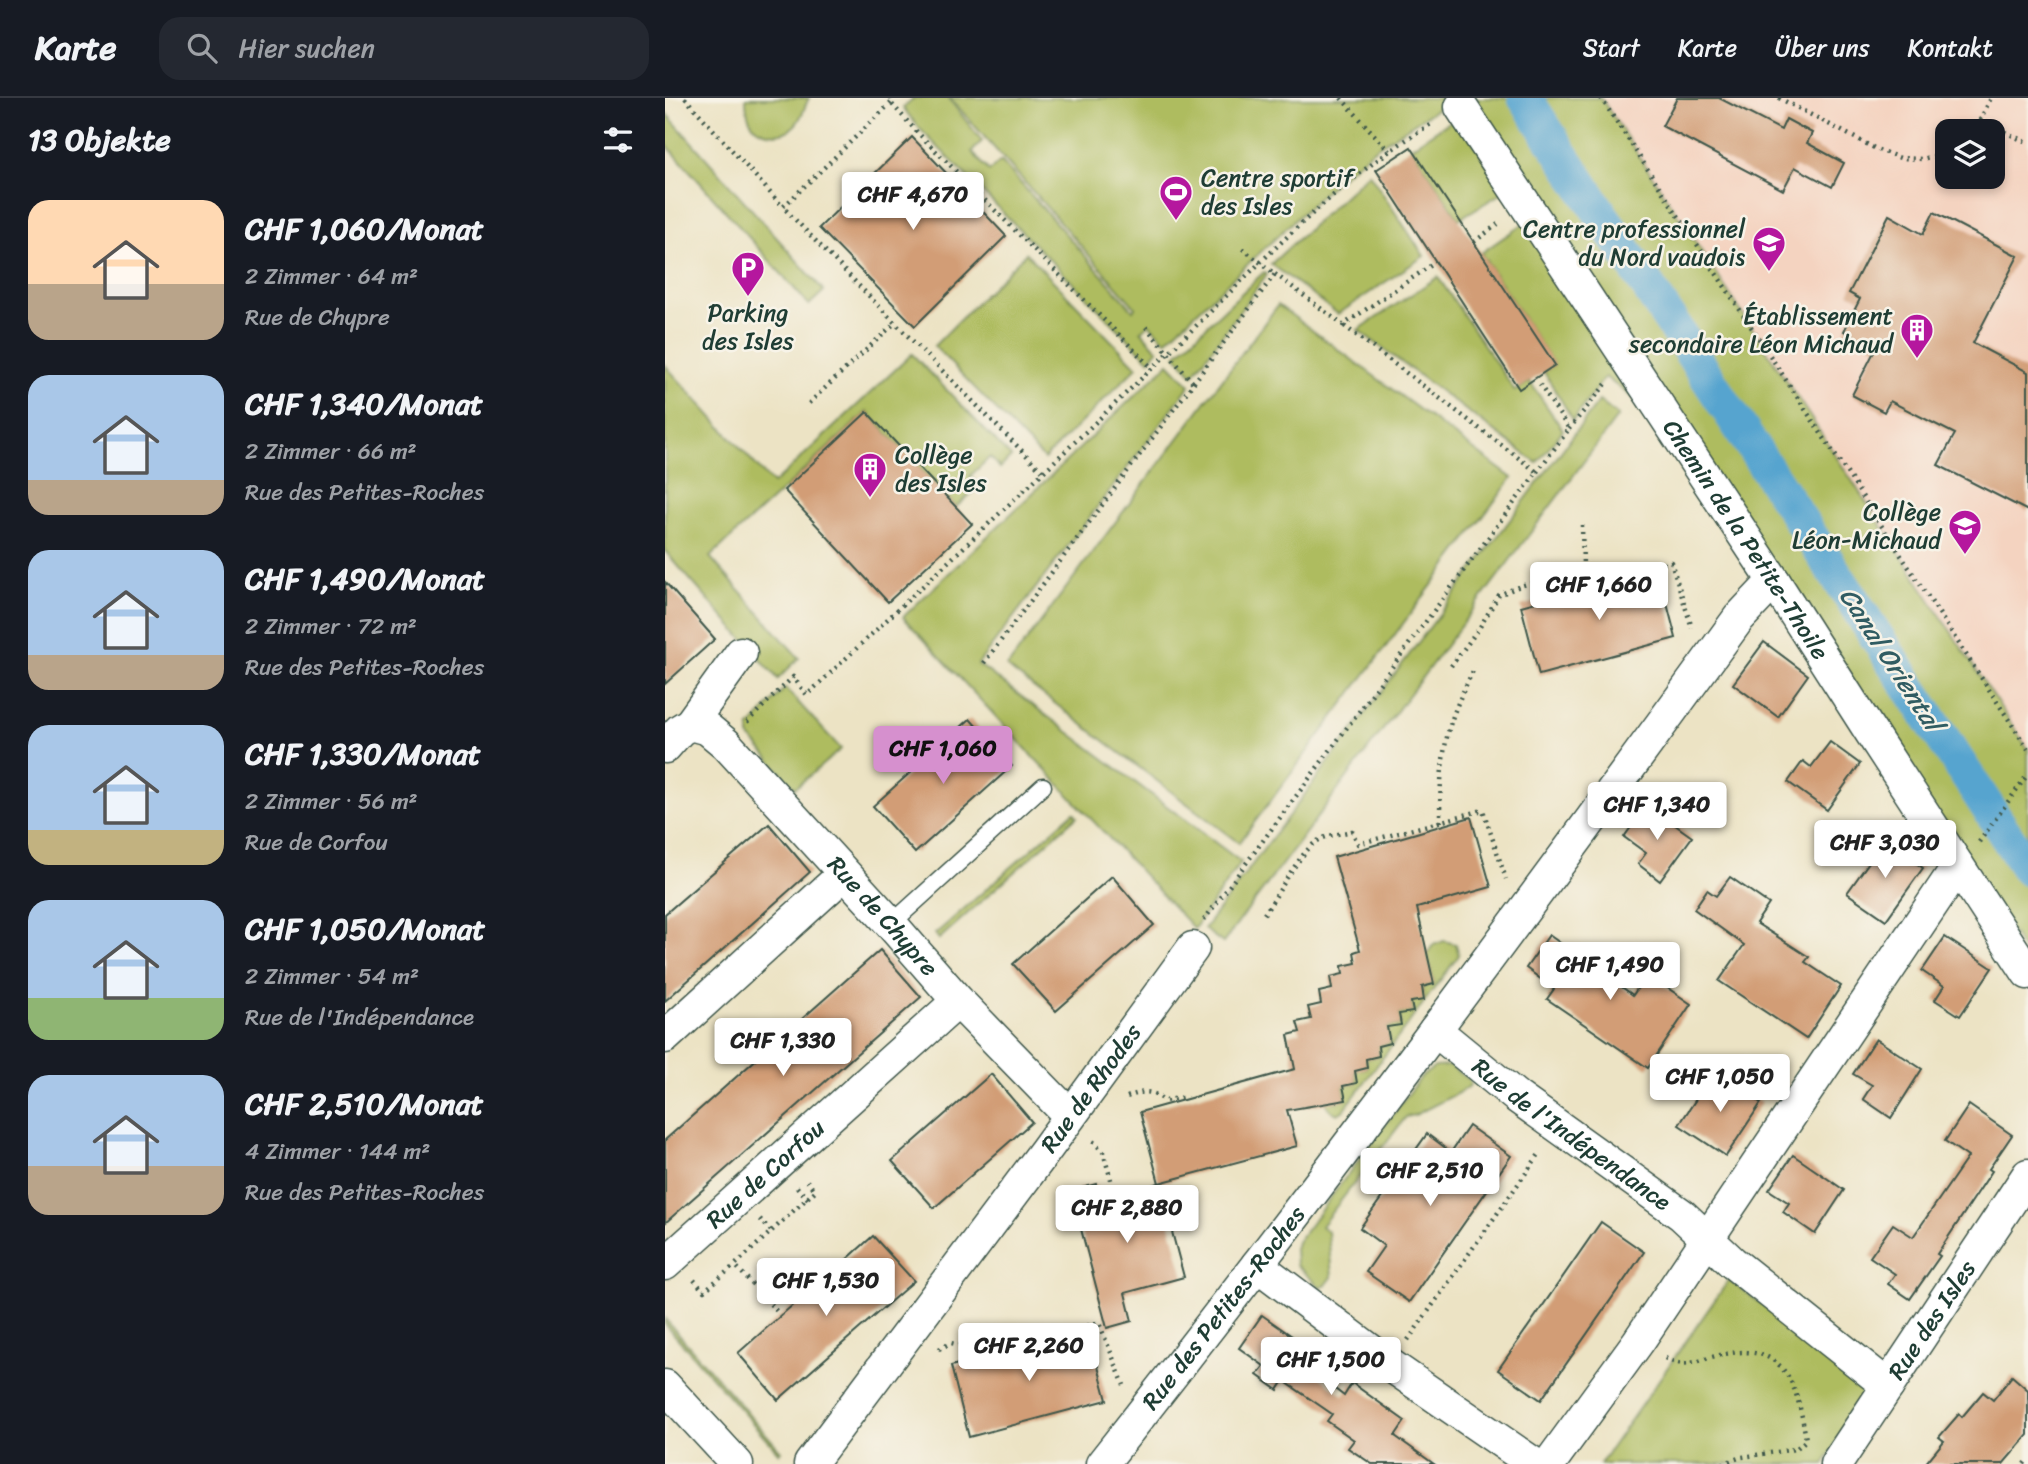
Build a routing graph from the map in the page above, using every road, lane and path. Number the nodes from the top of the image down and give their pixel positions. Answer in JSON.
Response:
{"nodes":[{"id":1,"x":685,"y":98,"type":"edge"},
{"id":2,"x":1341,"y":98,"type":"edge"},
{"id":3,"x":1601,"y":98,"type":"edge"},
{"id":4,"x":1779,"y":98,"type":"edge"},
{"id":5,"x":1991,"y":98,"type":"edge"},
{"id":6,"x":891,"y":101,"type":"edge"},
{"id":7,"x":1461,"y":107,"type":"joint"},
{"id":8,"x":1980,"y":119,"type":"edge"},
{"id":9,"x":2005,"y":132,"type":"edge"},
{"id":10,"x":2028,"y":143,"type":"edge"},
{"id":11,"x":1389,"y":151,"type":"junction"},
{"id":12,"x":1935,"y":156,"type":"edge"},
{"id":13,"x":783,"y":207,"type":"junction"},
{"id":14,"x":1239,"y":246,"type":"dead end"},
{"id":15,"x":1436,"y":262,"type":"dead end"},
{"id":16,"x":1259,"y":263,"type":"junction"},
{"id":17,"x":1275,"y":274,"type":"junction"},
{"id":18,"x":895,"y":323,"type":"junction"},
{"id":19,"x":1343,"y":325,"type":"junction"},
{"id":20,"x":1146,"y":327,"type":"dead end"},
{"id":21,"x":1168,"y":354,"type":"junction"},
{"id":22,"x":1152,"y":368,"type":"junction"},
{"id":23,"x":1194,"y":384,"type":"junction"},
{"id":24,"x":1606,"y":384,"type":"dead end"},
{"id":25,"x":1539,"y":385,"type":"dead end"},
{"id":26,"x":809,"y":403,"type":"dead end"},
{"id":27,"x":1569,"y":429,"type":"junction"},
{"id":28,"x":1043,"y":472,"type":"junction"},
{"id":29,"x":1537,"y":472,"type":"junction"},
{"id":30,"x":1582,"y":526,"type":"dead end"},
{"id":31,"x":1774,"y":581,"type":"junction"},
{"id":32,"x":1587,"y":583,"type":"junction"},
{"id":33,"x":1715,"y":650,"type":"junction"},
{"id":34,"x":741,"y":653,"type":"dead end"},
{"id":35,"x":984,"y":663,"type":"dead end"},
{"id":36,"x":1451,"y":666,"type":"dead end"},
{"id":37,"x":1475,"y":667,"type":"dead end"},
{"id":38,"x":690,"y":724,"type":"junction"},
{"id":39,"x":742,"y":727,"type":"dead end"},
{"id":40,"x":665,"y":747,"type":"edge"},
{"id":41,"x":2028,"y":749,"type":"edge"},
{"id":42,"x":2028,"y":774,"type":"edge"},
{"id":43,"x":1043,"y":786,"type":"dead end"},
{"id":44,"x":1440,"y":822,"type":"junction"},
{"id":45,"x":1967,"y":856,"type":"junction"},
{"id":46,"x":844,"y":874,"type":"junction"},
{"id":47,"x":1264,"y":914,"type":"dead end"},
{"id":48,"x":1519,"y":916,"type":"junction"},
{"id":49,"x":891,"y":924,"type":"junction"},
{"id":50,"x":1196,"y":937,"type":"joint"},
{"id":51,"x":2028,"y":973,"type":"edge"},
{"id":52,"x":958,"y":1001,"type":"junction"},
{"id":53,"x":1435,"y":1030,"type":"junction"},
{"id":54,"x":665,"y":1037,"type":"edge"},
{"id":55,"x":1182,"y":1097,"type":"dead end"},
{"id":56,"x":1118,"y":1102,"type":"dead end"},
{"id":57,"x":1070,"y":1116,"type":"junction"},
{"id":58,"x":1558,"y":1126,"type":"junction"},
{"id":59,"x":1097,"y":1133,"type":"dead end"},
{"id":60,"x":1093,"y":1141,"type":"junction"},
{"id":61,"x":1086,"y":1151,"type":"dead end"},
{"id":62,"x":802,"y":1173,"type":"dead end"},
{"id":63,"x":2028,"y":1175,"type":"edge"},
{"id":64,"x":1112,"y":1183,"type":"dead end"},
{"id":65,"x":762,"y":1210,"type":"dead end"},
{"id":66,"x":752,"y":1219,"type":"dead end"},
{"id":67,"x":1706,"y":1239,"type":"junction"},
{"id":68,"x":735,"y":1265,"type":"junction"},
{"id":69,"x":1257,"y":1265,"type":"junction"},
{"id":70,"x":678,"y":1270,"type":"edge"},
{"id":71,"x":781,"y":1316,"type":"dead end"},
{"id":72,"x":1637,"y":1342,"type":"junction"},
{"id":73,"x":932,"y":1353,"type":"dead end"},
{"id":74,"x":1390,"y":1365,"type":"junction"},
{"id":75,"x":665,"y":1386,"type":"edge"},
{"id":76,"x":1888,"y":1386,"type":"junction"},
{"id":77,"x":1150,"y":1403,"type":"junction"},
{"id":78,"x":2028,"y":1459,"type":"edge"},
{"id":79,"x":737,"y":1464,"type":"edge"},
{"id":80,"x":810,"y":1464,"type":"edge"},
{"id":81,"x":1102,"y":1464,"type":"edge"},
{"id":82,"x":1534,"y":1464,"type":"edge"},
{"id":83,"x":1549,"y":1464,"type":"edge"},
{"id":84,"x":1721,"y":1464,"type":"edge"},
{"id":85,"x":1836,"y":1464,"type":"edge"},
{"id":86,"x":2024,"y":1464,"type":"edge"}],
"edges":[{"from":1,"to":13,"type":"path"},
{"from":2,"to":11,"type":"path"},
{"from":3,"to":41,"type":"path"},
{"from":4,"to":12,"type":"path"},
{"from":5,"to":8,"type":"path"},
{"from":6,"to":13,"type":"path"},
{"from":6,"to":22,"type":"path"},
{"from":7,"to":11,"type":"path"},
{"from":7,"to":31,"type":"street","name":"Chemin de la Petite-Thoile"},
{"from":9,"to":10,"type":"path"},
{"from":11,"to":16,"type":"path"},
{"from":13,"to":18,"type":"path"},
{"from":14,"to":16,"type":"path"},
{"from":15,"to":19,"type":"path"},
{"from":16,"to":17,"type":"path"},
{"from":16,"to":21,"type":"path"},
{"from":17,"to":19,"type":"path"},
{"from":17,"to":23,"type":"path"},
{"from":18,"to":26,"type":"path"},
{"from":18,"to":28,"type":"path"},
{"from":19,"to":29,"type":"path"},
{"from":20,"to":21,"type":"path"},
{"from":21,"to":22,"type":"path"},
{"from":21,"to":23,"type":"path"},
{"from":22,"to":28,"type":"path"},
{"from":23,"to":35,"type":"path"},
{"from":24,"to":27,"type":"path"},
{"from":25,"to":27,"type":"path"},
{"from":27,"to":29,"type":"path"},
{"from":28,"to":39,"type":"path"},
{"from":29,"to":50,"type":"path"},
{"from":30,"to":32,"type":"path"},
{"from":31,"to":33,"type":"street","name":"Rue des Petites-Roches"},
{"from":31,"to":45,"type":"street","name":"Chemin de la Petite-Thoile"},
{"from":32,"to":33,"type":"path"},
{"from":32,"to":36,"type":"path"},
{"from":33,"to":48,"type":"street","name":"Rue des Petites-Roches"},
{"from":34,"to":38,"type":"street"},
{"from":37,"to":44,"type":"path"},
{"from":38,"to":40,"type":"street"},
{"from":38,"to":46,"type":"street","name":"Rue de Chypre"},
{"from":42,"to":45,"type":"path"},
{"from":43,"to":49,"type":"lane"},
{"from":44,"to":47,"type":"path"},
{"from":44,"to":48,"type":"path"},
{"from":45,"to":51,"type":"street","name":"Chemin de la Petite-Thoile"},
{"from":45,"to":67,"type":"street"},
{"from":46,"to":49,"type":"street","name":"Rue de Chypre"},
{"from":46,"to":54,"type":"street"},
{"from":48,"to":53,"type":"street","name":"Rue des Petites-Roches"},
{"from":49,"to":52,"type":"street","name":"Rue de Chypre"},
{"from":50,"to":57,"type":"street","name":"Rue de Rhodes"},
{"from":52,"to":57,"type":"street","name":"Rue de Chypre"},
{"from":52,"to":70,"type":"street","name":"Rue de Corfou"},
{"from":53,"to":58,"type":"street","name":"Rue de l'Indépendance"},
{"from":53,"to":69,"type":"street","name":"Rue des Petites-Roches"},
{"from":55,"to":56,"type":"path"},
{"from":57,"to":80,"type":"street","name":"Rue de Rhodes"},
{"from":58,"to":67,"type":"street","name":"Rue de l'Indépendance"},
{"from":58,"to":74,"type":"path"},
{"from":59,"to":60,"type":"path"},
{"from":60,"to":61,"type":"path"},
{"from":60,"to":64,"type":"path"},
{"from":62,"to":68,"type":"path"},
{"from":63,"to":76,"type":"street","name":"Rue des Isles"},
{"from":65,"to":66,"type":"path"},
{"from":67,"to":72,"type":"street"},
{"from":67,"to":76,"type":"street","name":"Rue de l'Indépendance"},
{"from":68,"to":70,"type":"path"},
{"from":68,"to":71,"type":"path"},
{"from":69,"to":74,"type":"street"},
{"from":69,"to":77,"type":"street","name":"Rue des Petites-Roches"},
{"from":72,"to":83,"type":"street"},
{"from":72,"to":84,"type":"path"},
{"from":73,"to":77,"type":"path"},
{"from":74,"to":82,"type":"street"},
{"from":75,"to":79,"type":"street"},
{"from":76,"to":85,"type":"street","name":"Rue des Isles"},
{"from":77,"to":81,"type":"street","name":"Rue des Petites-Roches"},
{"from":78,"to":86,"type":"path"}]}
